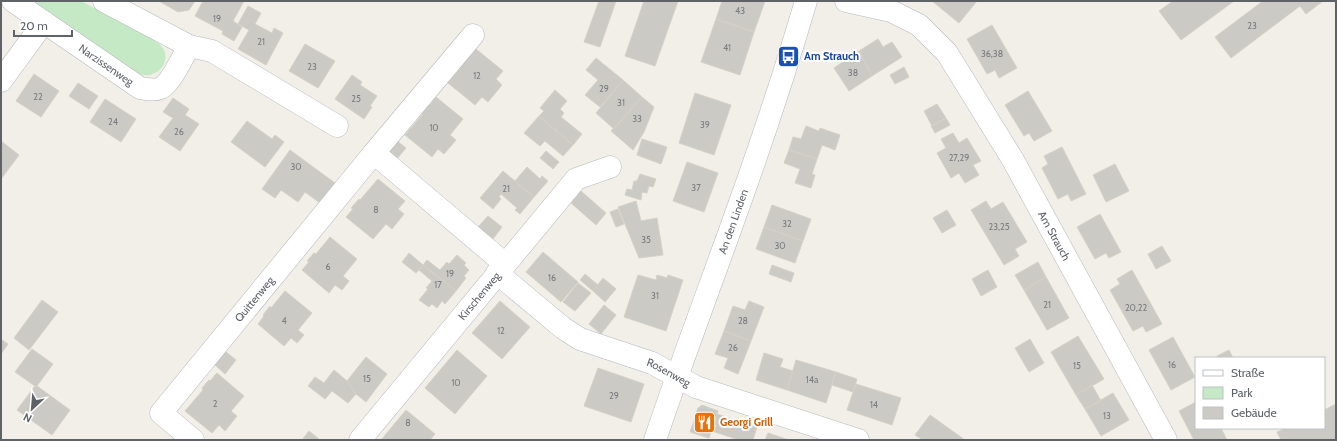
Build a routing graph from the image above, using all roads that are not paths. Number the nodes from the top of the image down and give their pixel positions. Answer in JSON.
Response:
{"nodes":[{"id":1,"x":13,"y":1,"type":"edge"},
{"id":2,"x":104,"y":1,"type":"edge"},
{"id":3,"x":806,"y":1,"type":"edge"},
{"id":4,"x":846,"y":1,"type":"edge"},
{"id":5,"x":44,"y":22,"type":"junction"},
{"id":6,"x":473,"y":35,"type":"dead end"},
{"id":7,"x":189,"y":46,"type":"junction"},
{"id":8,"x":1,"y":81,"type":"edge"},
{"id":9,"x":337,"y":126,"type":"dead end"},
{"id":10,"x":374,"y":153,"type":"junction"},
{"id":11,"x":610,"y":167,"type":"dead end"},
{"id":12,"x":501,"y":268,"type":"junction"},
{"id":13,"x":677,"y":377,"type":"junction"},
{"id":14,"x":193,"y":440,"type":"edge"},
{"id":15,"x":360,"y":440,"type":"edge"},
{"id":16,"x":655,"y":440,"type":"edge"},
{"id":17,"x":858,"y":440,"type":"edge"},
{"id":18,"x":1166,"y":440,"type":"edge"}],
"edges":[{"from":1,"to":5,"type":"street","name":"Narzissenweg"},
{"from":2,"to":7,"type":"street"},
{"from":3,"to":13,"type":"street","name":"An den Linden"},
{"from":4,"to":18,"type":"street","name":"Am Strauch"},
{"from":5,"to":7,"type":"street","name":"Narzissenweg"},
{"from":5,"to":8,"type":"street"},
{"from":6,"to":10,"type":"street","name":"Quittenweg"},
{"from":7,"to":9,"type":"street"},
{"from":10,"to":12,"type":"street"},
{"from":10,"to":14,"type":"street","name":"Quittenweg"},
{"from":11,"to":12,"type":"street","name":"Kirschenweg"},
{"from":12,"to":13,"type":"street","name":"Rosenweg"},
{"from":12,"to":15,"type":"street","name":"Kirschenweg"},
{"from":13,"to":16,"type":"street","name":"An den Linden"},
{"from":13,"to":17,"type":"street","name":"Rosenweg"}]}
